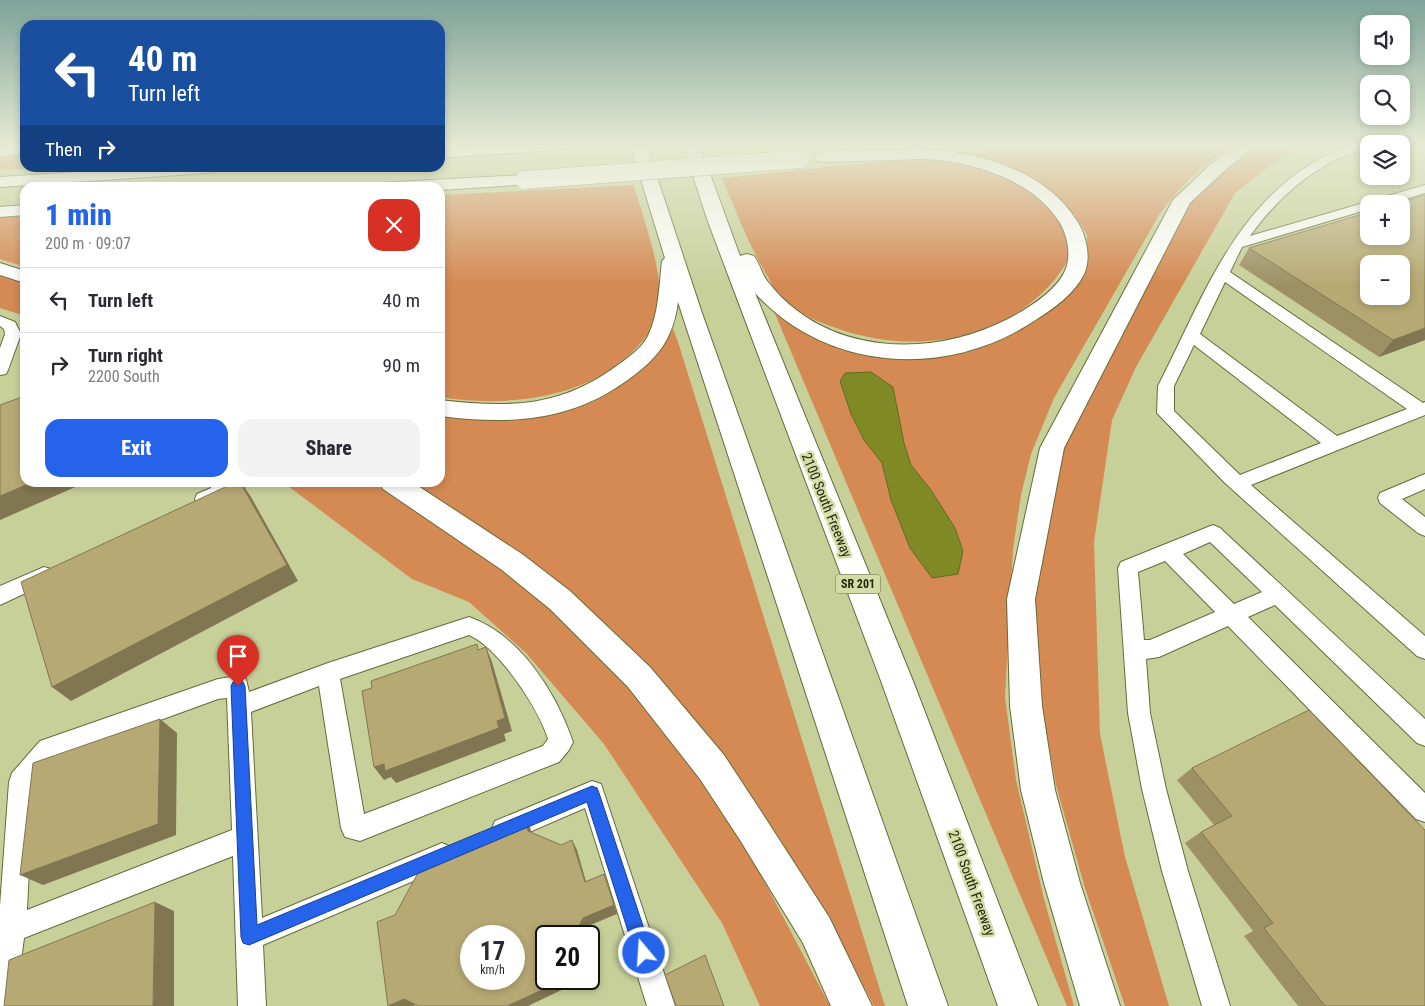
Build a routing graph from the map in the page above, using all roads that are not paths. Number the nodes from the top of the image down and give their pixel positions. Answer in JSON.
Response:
{"nodes":[{"id":1,"x":654,"y":191,"type":"edge"},
{"id":2,"x":707,"y":191,"type":"edge"},
{"id":3,"x":713,"y":191,"type":"edge"},
{"id":4,"x":1041,"y":191,"type":"edge"},
{"id":5,"x":1192,"y":191,"type":"edge"},
{"id":6,"x":1280,"y":191,"type":"edge"},
{"id":7,"x":1418,"y":191,"type":"edge"},
{"id":8,"x":1405,"y":195,"type":"edge"},
{"id":9,"x":1360,"y":208,"type":"edge"},
{"id":10,"x":20,"y":210,"type":"edge"},
{"id":11,"x":0,"y":212,"type":"edge"},
{"id":12,"x":1237,"y":244,"type":"junction"},
{"id":13,"x":673,"y":250,"type":"junction"},
{"id":14,"x":0,"y":269,"type":"edge"},
{"id":15,"x":1223,"y":274,"type":"junction"},
{"id":16,"x":20,"y":275,"type":"edge"},
{"id":17,"x":0,"y":321,"type":"edge"},
{"id":18,"x":1192,"y":336,"type":"junction"},
{"id":19,"x":0,"y":370,"type":"edge"},
{"id":20,"x":445,"y":409,"type":"edge"},
{"id":21,"x":1423,"y":409,"type":"edge"},
{"id":22,"x":1335,"y":444,"type":"junction"},
{"id":23,"x":1425,"y":481,"type":"edge"},
{"id":24,"x":1238,"y":483,"type":"junction"},
{"id":25,"x":222,"y":487,"type":"edge"},
{"id":26,"x":400,"y":487,"type":"edge"},
{"id":27,"x":189,"y":506,"type":"edge"},
{"id":28,"x":1425,"y":528,"type":"edge"},
{"id":29,"x":1168,"y":552,"type":"junction"},
{"id":30,"x":63,"y":566,"type":"edge"},
{"id":31,"x":1277,"y":595,"type":"junction"},
{"id":32,"x":0,"y":596,"type":"edge"},
{"id":33,"x":1231,"y":615,"type":"junction"},
{"id":34,"x":1134,"y":649,"type":"junction"},
{"id":35,"x":1425,"y":650,"type":"edge"},
{"id":36,"x":328,"y":673,"type":"junction"},
{"id":37,"x":238,"y":696,"type":"junction"},
{"id":38,"x":1425,"y":735,"type":"edge"},
{"id":39,"x":1425,"y":810,"type":"edge"},
{"id":40,"x":245,"y":838,"type":"junction"},
{"id":41,"x":12,"y":929,"type":"junction"},
{"id":42,"x":249,"y":937,"type":"junction"},
{"id":43,"x":1,"y":1006,"type":"edge"},
{"id":44,"x":252,"y":1006,"type":"edge"},
{"id":45,"x":661,"y":1006,"type":"edge"},
{"id":46,"x":852,"y":1006,"type":"edge"},
{"id":47,"x":928,"y":1006,"type":"edge"},
{"id":48,"x":1018,"y":1006,"type":"edge"},
{"id":49,"x":1100,"y":1006,"type":"edge"},
{"id":50,"x":1216,"y":1006,"type":"edge"}],
"edges":[{"from":1,"to":13,"type":"highway"},
{"from":2,"to":48,"type":"highway","name":"2100 South Freeway","number":"SR 201"},
{"from":3,"to":4,"type":"highway"},
{"from":5,"to":49,"type":"highway"},
{"from":6,"to":12,"type":"street"},
{"from":7,"to":8,"type":"lane"},
{"from":9,"to":12,"type":"street"},
{"from":10,"to":11,"type":"highway"},
{"from":12,"to":15,"type":"street"},
{"from":13,"to":20,"type":"highway"},
{"from":13,"to":47,"type":"highway"},
{"from":14,"to":16,"type":"highway"},
{"from":15,"to":18,"type":"street"},
{"from":15,"to":21,"type":"street"},
{"from":17,"to":19,"type":"street"},
{"from":18,"to":22,"type":"street"},
{"from":18,"to":24,"type":"street"},
{"from":21,"to":22,"type":"street"},
{"from":22,"to":24,"type":"street"},
{"from":23,"to":28,"type":"street"},
{"from":24,"to":35,"type":"street"},
{"from":25,"to":27,"type":"street"},
{"from":26,"to":46,"type":"highway"},
{"from":29,"to":31,"type":"street"},
{"from":29,"to":33,"type":"street"},
{"from":29,"to":34,"type":"street"},
{"from":30,"to":32,"type":"street"},
{"from":31,"to":33,"type":"street"},
{"from":31,"to":38,"type":"street"},
{"from":33,"to":34,"type":"street"},
{"from":33,"to":39,"type":"street"},
{"from":34,"to":50,"type":"street"},
{"from":36,"to":36,"type":"street"},
{"from":36,"to":37,"type":"street"},
{"from":37,"to":40,"type":"street"},
{"from":37,"to":41,"type":"street"},
{"from":40,"to":41,"type":"street"},
{"from":40,"to":42,"type":"street"},
{"from":41,"to":43,"type":"street"},
{"from":42,"to":44,"type":"street"},
{"from":42,"to":45,"type":"street"}]}
